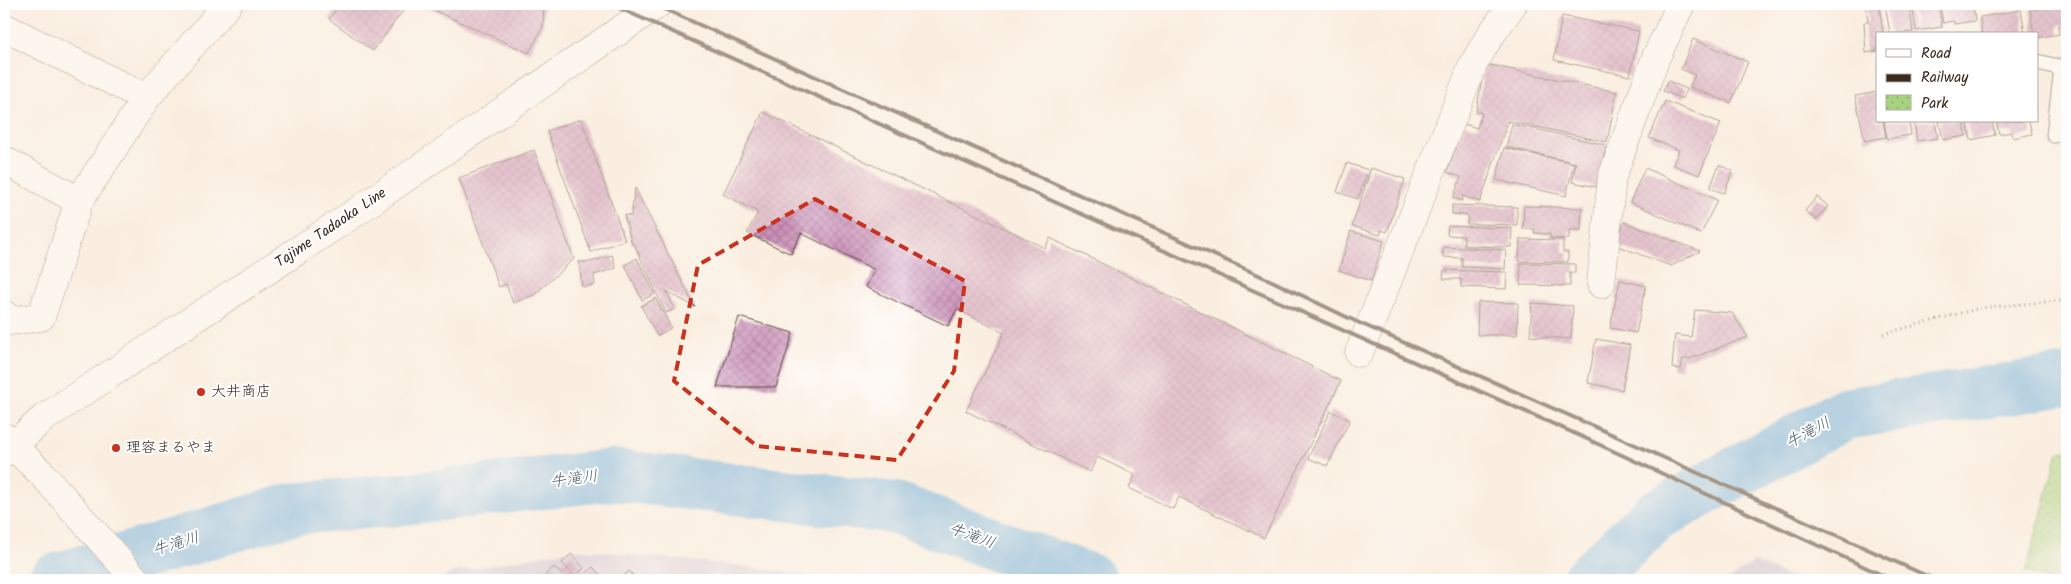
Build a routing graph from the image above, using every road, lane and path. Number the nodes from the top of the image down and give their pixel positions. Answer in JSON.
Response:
{"nodes":[{"id":1,"x":228,"y":4,"type":"edge"},
{"id":2,"x":658,"y":4,"type":"edge"},
{"id":3,"x":1513,"y":4,"type":"edge"},
{"id":4,"x":1681,"y":4,"type":"edge"},
{"id":5,"x":4,"y":27,"type":"edge"},
{"id":6,"x":2038,"y":62,"type":"edge"},
{"id":7,"x":2064,"y":68,"type":"edge"},
{"id":8,"x":146,"y":98,"type":"junction"},
{"id":9,"x":2054,"y":135,"type":"dead end"},
{"id":10,"x":4,"y":160,"type":"edge"},
{"id":11,"x":78,"y":201,"type":"junction"},
{"id":12,"x":1601,"y":284,"type":"dead end"},
{"id":13,"x":2067,"y":300,"type":"edge"},
{"id":14,"x":4,"y":314,"type":"edge"},
{"id":15,"x":1883,"y":334,"type":"dead end"},
{"id":16,"x":1360,"y":353,"type":"dead end"},
{"id":17,"x":7,"y":445,"type":"edge"},
{"id":18,"x":136,"y":580,"type":"edge"}],
"edges":[{"from":1,"to":8,"type":"street"},
{"from":2,"to":17,"type":"street","name":"Tajime Tadaoka Line"},
{"from":3,"to":16,"type":"street"},
{"from":4,"to":12,"type":"street"},
{"from":5,"to":8,"type":"street"},
{"from":6,"to":7,"type":"lane"},
{"from":7,"to":9,"type":"lane"},
{"from":8,"to":11,"type":"street"},
{"from":10,"to":11,"type":"street"},
{"from":11,"to":14,"type":"street"},
{"from":13,"to":15,"type":"path"},
{"from":17,"to":18,"type":"street"}]}
